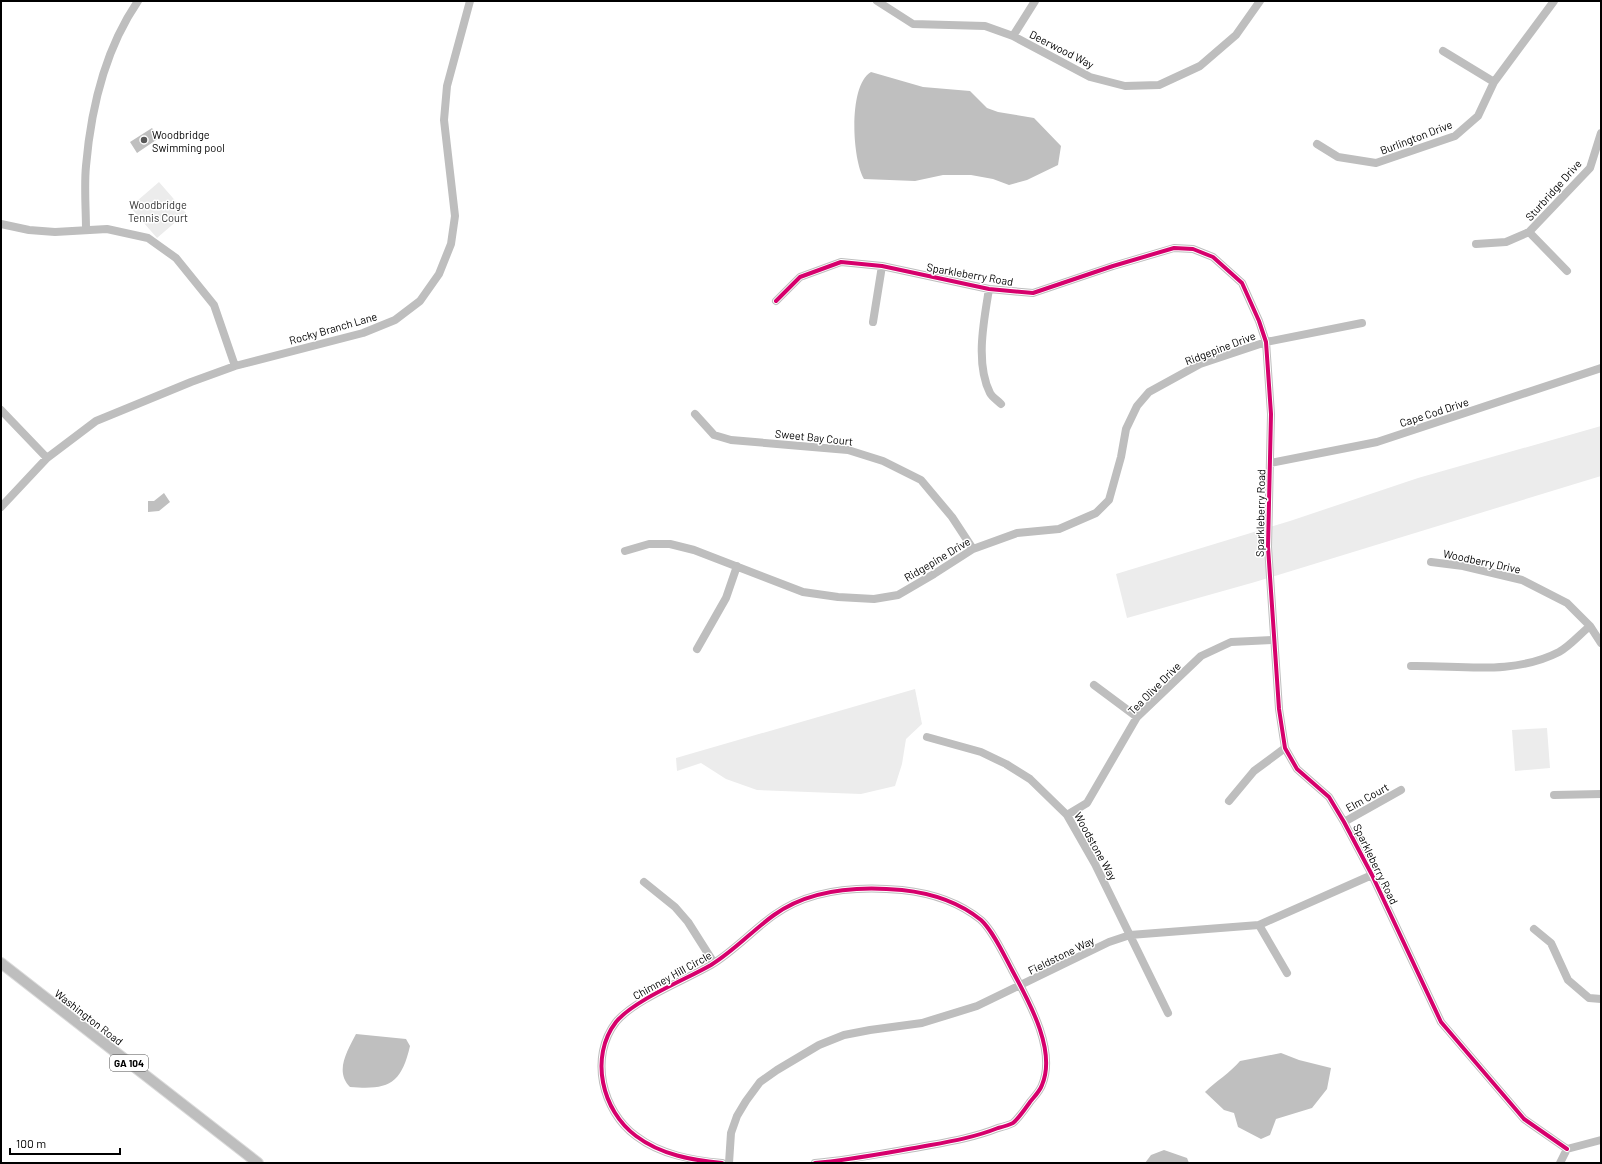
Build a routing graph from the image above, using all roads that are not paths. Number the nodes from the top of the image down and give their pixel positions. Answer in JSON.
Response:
{"nodes":[{"id":1,"x":138,"y":1,"type":"edge"},
{"id":2,"x":470,"y":1,"type":"edge"},
{"id":3,"x":877,"y":1,"type":"edge"},
{"id":4,"x":1035,"y":1,"type":"edge"},
{"id":5,"x":1260,"y":1,"type":"edge"},
{"id":6,"x":1554,"y":1,"type":"edge"},
{"id":7,"x":1013,"y":36,"type":"junction"},
{"id":8,"x":1443,"y":51,"type":"dead end"},
{"id":9,"x":1494,"y":82,"type":"junction"},
{"id":10,"x":1601,"y":133,"type":"edge"},
{"id":11,"x":1317,"y":144,"type":"dead end"},
{"id":12,"x":1,"y":224,"type":"edge"},
{"id":13,"x":86,"y":230,"type":"junction"},
{"id":14,"x":1529,"y":232,"type":"junction"},
{"id":15,"x":1476,"y":244,"type":"dead end"},
{"id":16,"x":882,"y":266,"type":"junction"},
{"id":17,"x":1567,"y":271,"type":"dead end"},
{"id":18,"x":989,"y":289,"type":"junction"},
{"id":19,"x":776,"y":301,"type":"dead end"},
{"id":20,"x":873,"y":322,"type":"dead end"},
{"id":21,"x":1362,"y":324,"type":"dead end"},
{"id":22,"x":1266,"y":342,"type":"junction"},
{"id":23,"x":236,"y":366,"type":"junction"},
{"id":24,"x":1601,"y":368,"type":"edge"},
{"id":25,"x":1001,"y":404,"type":"dead end"},
{"id":26,"x":1,"y":410,"type":"edge"},
{"id":27,"x":695,"y":414,"type":"dead end"},
{"id":28,"x":47,"y":458,"type":"junction"},
{"id":29,"x":1270,"y":462,"type":"junction"},
{"id":30,"x":1,"y":507,"type":"edge"},
{"id":31,"x":973,"y":549,"type":"junction"},
{"id":32,"x":625,"y":551,"type":"dead end"},
{"id":33,"x":1431,"y":562,"type":"dead end"},
{"id":34,"x":737,"y":566,"type":"junction"},
{"id":35,"x":1590,"y":626,"type":"junction"},
{"id":36,"x":1273,"y":640,"type":"junction"},
{"id":37,"x":1601,"y":643,"type":"edge"},
{"id":38,"x":697,"y":649,"type":"dead end"},
{"id":39,"x":1411,"y":666,"type":"dead end"},
{"id":40,"x":1094,"y":685,"type":"dead end"},
{"id":41,"x":1137,"y":717,"type":"junction"},
{"id":42,"x":927,"y":737,"type":"dead end"},
{"id":43,"x":1285,"y":748,"type":"junction"},
{"id":44,"x":1401,"y":790,"type":"dead end"},
{"id":45,"x":1601,"y":794,"type":"edge"},
{"id":46,"x":1554,"y":795,"type":"dead end"},
{"id":47,"x":1229,"y":801,"type":"dead end"},
{"id":48,"x":1067,"y":815,"type":"junction"},
{"id":49,"x":1344,"y":822,"type":"junction"},
{"id":50,"x":1372,"y":875,"type":"junction"},
{"id":51,"x":644,"y":882,"type":"dead end"},
{"id":52,"x":1259,"y":925,"type":"junction"},
{"id":53,"x":1534,"y":929,"type":"dead end"},
{"id":54,"x":1130,"y":935,"type":"junction"},
{"id":55,"x":1,"y":963,"type":"edge"},
{"id":56,"x":714,"y":963,"type":"junction"},
{"id":57,"x":1288,"y":973,"type":"dead end"},
{"id":58,"x":1020,"y":985,"type":"junction"},
{"id":59,"x":1601,"y":999,"type":"edge"},
{"id":60,"x":1168,"y":1013,"type":"dead end"},
{"id":61,"x":1601,"y":1140,"type":"edge"},
{"id":62,"x":1567,"y":1150,"type":"junction"},
{"id":63,"x":258,"y":1163,"type":"edge"},
{"id":64,"x":722,"y":1163,"type":"edge"},
{"id":65,"x":729,"y":1163,"type":"edge"},
{"id":66,"x":815,"y":1163,"type":"edge"},
{"id":67,"x":1560,"y":1163,"type":"edge"}],
"edges":[{"from":1,"to":13,"type":"street"},
{"from":2,"to":23,"type":"street","name":"Rocky Branch Lane"},
{"from":3,"to":7,"type":"street","name":"Deerwood Way"},
{"from":4,"to":7,"type":"street"},
{"from":5,"to":7,"type":"street","name":"Deerwood Way"},
{"from":6,"to":9,"type":"street","name":"Burlington Drive"},
{"from":8,"to":9,"type":"street"},
{"from":9,"to":11,"type":"street","name":"Burlington Drive"},
{"from":10,"to":14,"type":"street","name":"Sturbridge Drive"},
{"from":12,"to":13,"type":"street"},
{"from":13,"to":23,"type":"street"},
{"from":14,"to":15,"type":"street","name":"Sturbridge Drive"},
{"from":14,"to":17,"type":"street"},
{"from":16,"to":18,"type":"street","name":"Sparkleberry Road"},
{"from":16,"to":19,"type":"street","name":"Sparkleberry Road"},
{"from":16,"to":20,"type":"street"},
{"from":18,"to":22,"type":"street","name":"Sparkleberry Road"},
{"from":18,"to":25,"type":"street"},
{"from":21,"to":22,"type":"street","name":"Ridgepine Drive"},
{"from":22,"to":29,"type":"street","name":"Sparkleberry Road"},
{"from":22,"to":31,"type":"street","name":"Ridgepine Drive"},
{"from":23,"to":28,"type":"street","name":"Rocky Branch Lane"},
{"from":24,"to":29,"type":"street","name":"Cape Cod Drive"},
{"from":26,"to":28,"type":"street"},
{"from":27,"to":31,"type":"street","name":"Sweet Bay Court"},
{"from":28,"to":30,"type":"street","name":"Rocky Branch Lane"},
{"from":29,"to":36,"type":"street","name":"Sparkleberry Road"},
{"from":31,"to":34,"type":"street","name":"Ridgepine Drive"},
{"from":32,"to":34,"type":"street","name":"Ridgepine Drive"},
{"from":33,"to":35,"type":"street","name":"Woodberry Drive"},
{"from":34,"to":38,"type":"street"},
{"from":35,"to":37,"type":"street","name":"Woodberry Drive"},
{"from":35,"to":39,"type":"street"},
{"from":36,"to":41,"type":"street","name":"Tea Olive Drive"},
{"from":36,"to":43,"type":"street","name":"Sparkleberry Road"},
{"from":40,"to":41,"type":"street"},
{"from":41,"to":48,"type":"street","name":"Tea Olive Drive"},
{"from":42,"to":48,"type":"street","name":"Woodstone Way"},
{"from":43,"to":47,"type":"street"},
{"from":43,"to":49,"type":"street","name":"Sparkleberry Road"},
{"from":44,"to":49,"type":"street","name":"Elm Court"},
{"from":45,"to":46,"type":"street"},
{"from":48,"to":54,"type":"street","name":"Woodstone Way"},
{"from":49,"to":50,"type":"street","name":"Sparkleberry Road"},
{"from":50,"to":52,"type":"street","name":"Fieldstone Way"},
{"from":50,"to":62,"type":"street","name":"Sparkleberry Road"},
{"from":51,"to":56,"type":"street"},
{"from":52,"to":54,"type":"street","name":"Fieldstone Way"},
{"from":52,"to":57,"type":"street"},
{"from":53,"to":59,"type":"street"},
{"from":54,"to":58,"type":"street","name":"Fieldstone Way"},
{"from":54,"to":60,"type":"street","name":"Woodstone Way"},
{"from":55,"to":63,"type":"main road","name":"Washington Road","number":"GA 104"},
{"from":56,"to":58,"type":"street","name":"Chimney Hill Circle"},
{"from":56,"to":64,"type":"street","name":"Chimney Hill Circle"},
{"from":58,"to":65,"type":"street","name":"Fieldstone Way"},
{"from":58,"to":66,"type":"street","name":"Chimney Hill Circle"},
{"from":61,"to":62,"type":"street"},
{"from":62,"to":67,"type":"street"}]}
